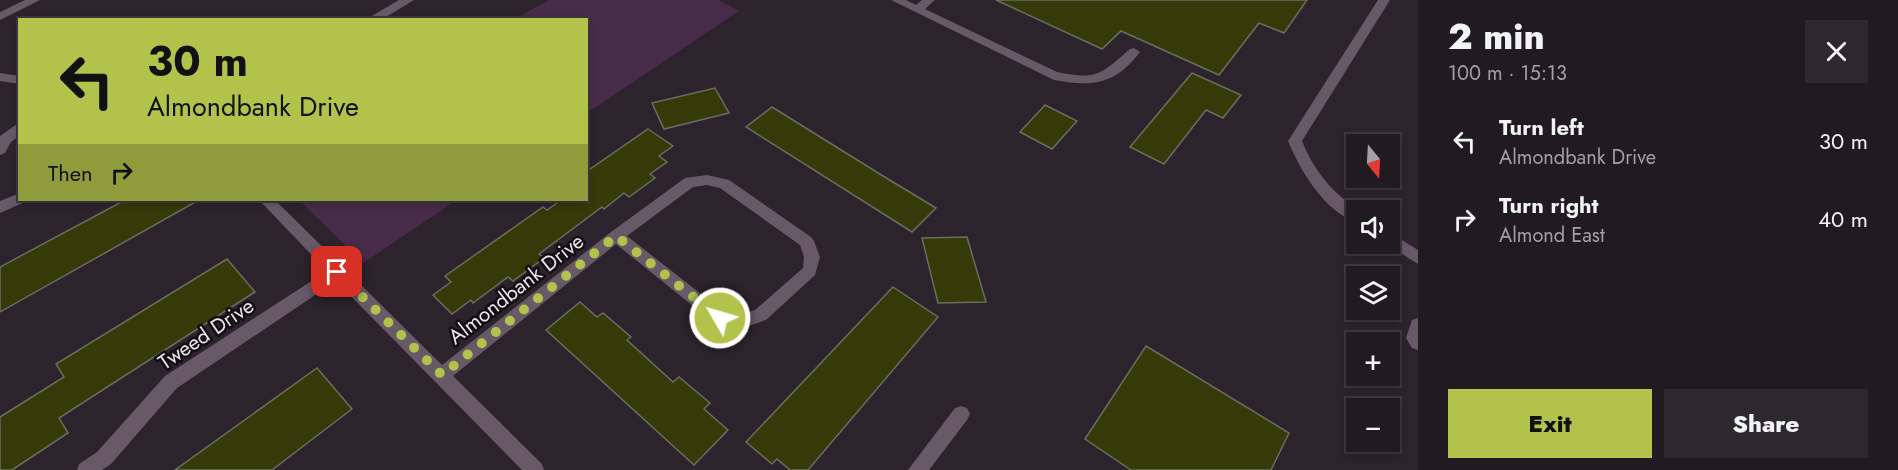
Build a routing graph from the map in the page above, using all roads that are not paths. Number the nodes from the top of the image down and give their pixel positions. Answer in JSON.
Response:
{"nodes":[{"id":1,"x":34,"y":0,"type":"edge"},
{"id":2,"x":408,"y":0,"type":"edge"},
{"id":3,"x":897,"y":0,"type":"edge"},
{"id":4,"x":929,"y":0,"type":"edge"},
{"id":5,"x":1384,"y":0,"type":"edge"},
{"id":6,"x":917,"y":10,"type":"junction"},
{"id":7,"x":0,"y":16,"type":"edge"},
{"id":8,"x":375,"y":18,"type":"edge"},
{"id":9,"x":1134,"y":52,"type":"dead end"},
{"id":10,"x":0,"y":76,"type":"edge"},
{"id":11,"x":18,"y":80,"type":"edge"},
{"id":12,"x":18,"y":129,"type":"edge"},
{"id":13,"x":0,"y":150,"type":"edge"},
{"id":14,"x":18,"y":199,"type":"edge"},
{"id":15,"x":267,"y":201,"type":"edge"},
{"id":16,"x":0,"y":207,"type":"edge"},
{"id":17,"x":1346,"y":209,"type":"edge"},
{"id":18,"x":616,"y":236,"type":"junction"},
{"id":19,"x":1400,"y":246,"type":"edge"},
{"id":20,"x":1418,"y":258,"type":"edge"},
{"id":21,"x":337,"y":272,"type":"junction"},
{"id":22,"x":1418,"y":326,"type":"edge"},
{"id":23,"x":1418,"y":343,"type":"edge"},
{"id":24,"x":442,"y":375,"type":"junction"},
{"id":25,"x":961,"y":414,"type":"dead end"},
{"id":26,"x":86,"y":470,"type":"edge"},
{"id":27,"x":535,"y":470,"type":"edge"},
{"id":28,"x":917,"y":470,"type":"edge"}],
"edges":[{"from":1,"to":7,"type":"street"},
{"from":2,"to":8,"type":"street"},
{"from":3,"to":6,"type":"street"},
{"from":4,"to":6,"type":"street"},
{"from":5,"to":17,"type":"street"},
{"from":6,"to":9,"type":"street"},
{"from":10,"to":11,"type":"street"},
{"from":12,"to":13,"type":"street"},
{"from":14,"to":16,"type":"street"},
{"from":15,"to":21,"type":"street"},
{"from":18,"to":18,"type":"street","name":"Almondbank Drive"},
{"from":18,"to":24,"type":"street","name":"Almondbank Drive"},
{"from":19,"to":20,"type":"street"},
{"from":21,"to":24,"type":"street"},
{"from":21,"to":26,"type":"street","name":"Tweed Drive"},
{"from":22,"to":23,"type":"street"},
{"from":24,"to":27,"type":"street"},
{"from":25,"to":28,"type":"street"}]}
